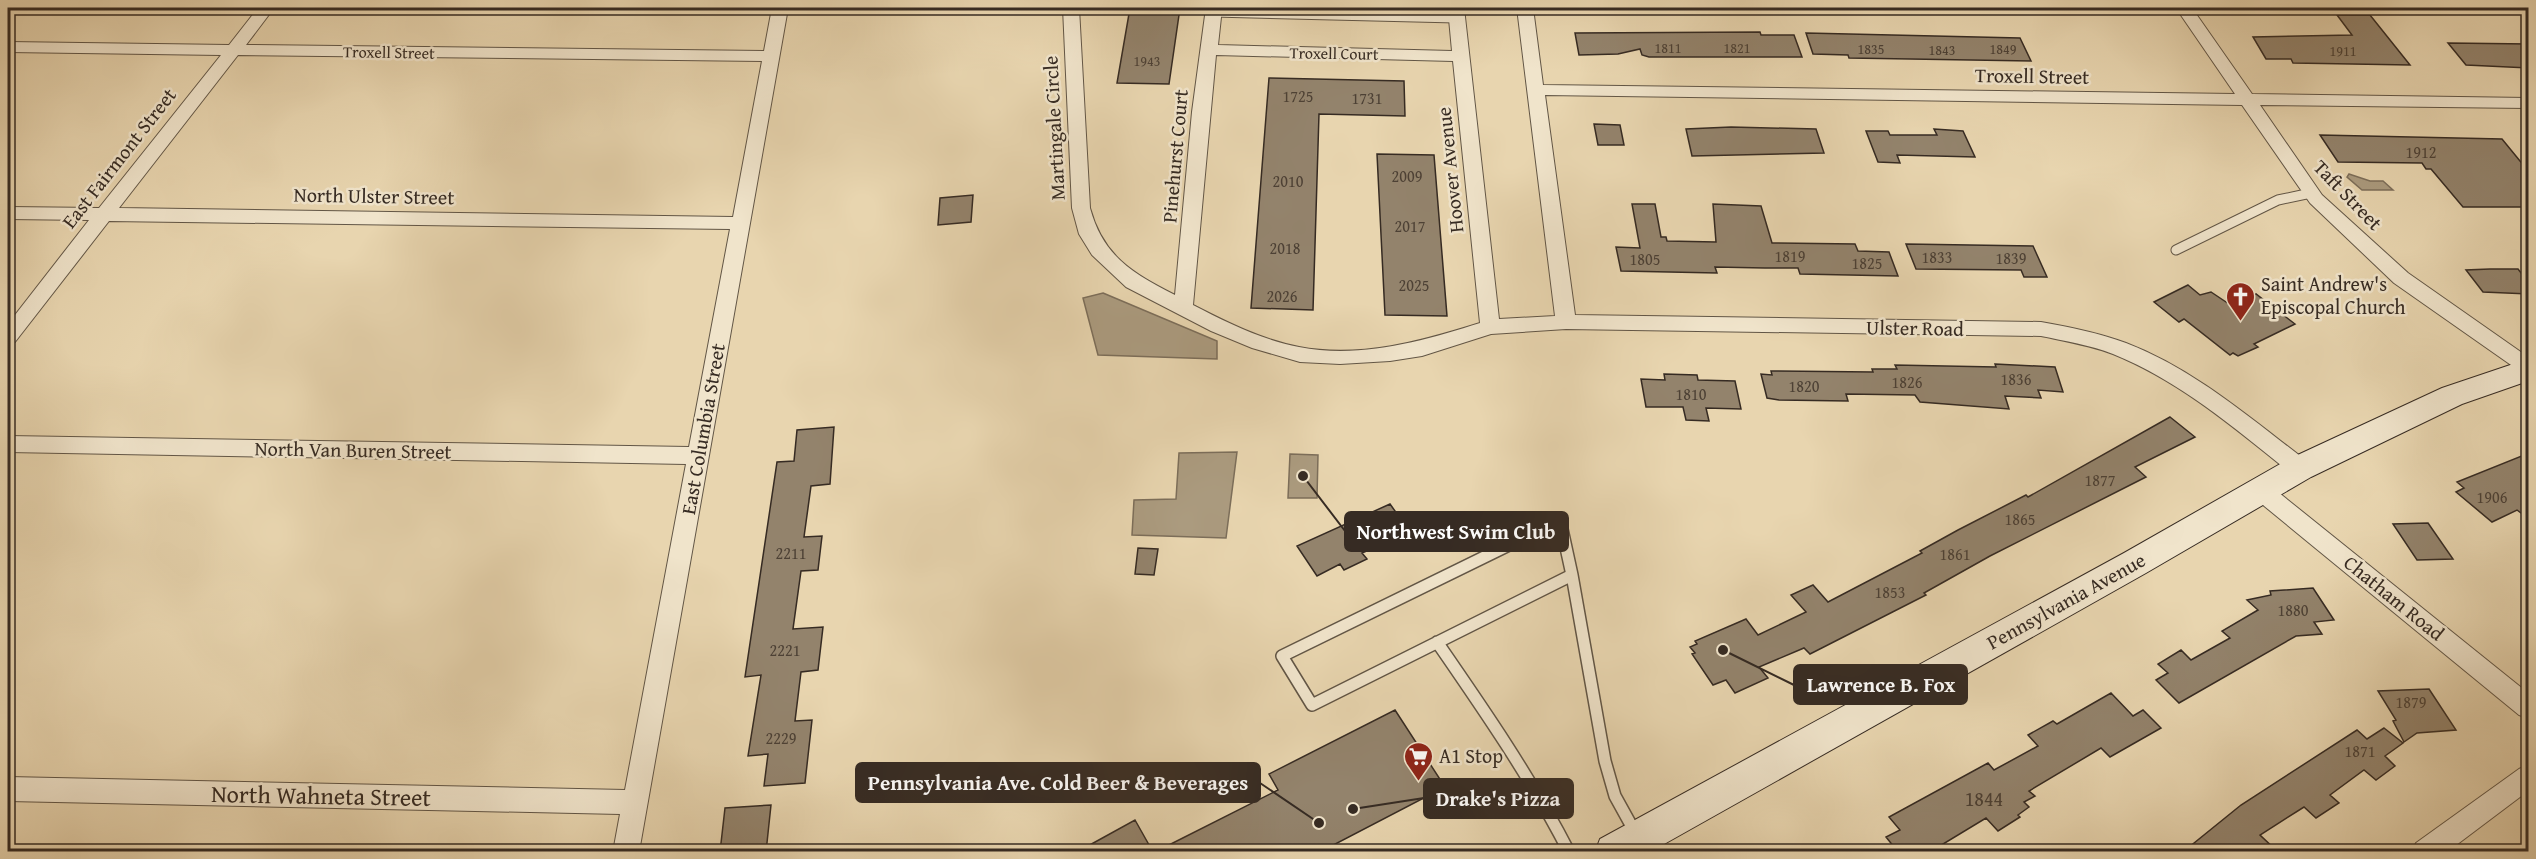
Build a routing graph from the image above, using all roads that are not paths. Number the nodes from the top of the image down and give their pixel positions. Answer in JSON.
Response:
{"nodes":[{"id":1,"x":266,"y":8,"type":"edge"},
{"id":2,"x":780,"y":8,"type":"edge"},
{"id":3,"x":1071,"y":8,"type":"edge"},
{"id":4,"x":1525,"y":8,"type":"edge"},
{"id":5,"x":2184,"y":8,"type":"edge"},
{"id":6,"x":1214,"y":10,"type":"edge"},
{"id":7,"x":1456,"y":13,"type":"edge"},
{"id":8,"x":8,"y":47,"type":"edge"},
{"id":9,"x":233,"y":50,"type":"junction"},
{"id":10,"x":1209,"y":51,"type":"junction"},
{"id":11,"x":771,"y":56,"type":"junction"},
{"id":12,"x":1460,"y":56,"type":"junction"},
{"id":13,"x":1536,"y":90,"type":"junction"},
{"id":14,"x":2246,"y":100,"type":"junction"},
{"id":15,"x":2529,"y":103,"type":"edge"},
{"id":16,"x":2311,"y":193,"type":"junction"},
{"id":17,"x":8,"y":213,"type":"edge"},
{"id":18,"x":104,"y":215,"type":"junction"},
{"id":19,"x":740,"y":223,"type":"junction"},
{"id":20,"x":2176,"y":250,"type":"dead end"},
{"id":21,"x":1184,"y":308,"type":"junction"},
{"id":22,"x":1566,"y":322,"type":"junction"},
{"id":23,"x":1490,"y":327,"type":"junction"},
{"id":24,"x":8,"y":337,"type":"edge"},
{"id":25,"x":2529,"y":369,"type":"edge"},
{"id":26,"x":8,"y":444,"type":"edge"},
{"id":27,"x":698,"y":456,"type":"junction"},
{"id":28,"x":2300,"y":468,"type":"junction"},
{"id":29,"x":2260,"y":490,"type":"junction"},
{"id":30,"x":1572,"y":575,"type":"junction"},
{"id":31,"x":1437,"y":642,"type":"junction"},
{"id":32,"x":2529,"y":707,"type":"edge"},
{"id":33,"x":2529,"y":777,"type":"edge"},
{"id":34,"x":8,"y":789,"type":"edge"},
{"id":35,"x":634,"y":802,"type":"junction"},
{"id":36,"x":1626,"y":844,"type":"edge"},
{"id":37,"x":626,"y":852,"type":"edge"},
{"id":38,"x":1569,"y":852,"type":"edge"},
{"id":39,"x":2425,"y":852,"type":"edge"}],
"edges":[{"from":1,"to":9,"type":"street","name":"East Fairmont Street"},
{"from":2,"to":11,"type":"street","name":"East Columbia Street"},
{"from":3,"to":21,"type":"street","name":"Martingale Circle"},
{"from":4,"to":13,"type":"street"},
{"from":5,"to":14,"type":"street","name":"Taft Street"},
{"from":6,"to":7,"type":"lane"},
{"from":6,"to":10,"type":"street","name":"Pinehurst Court"},
{"from":7,"to":12,"type":"street","name":"Hoover Avenue"},
{"from":8,"to":9,"type":"street","name":"Troxell Street"},
{"from":9,"to":11,"type":"street","name":"Troxell Street"},
{"from":9,"to":18,"type":"street","name":"East Fairmont Street"},
{"from":10,"to":12,"type":"street","name":"Troxell Court"},
{"from":10,"to":21,"type":"street","name":"Pinehurst Court"},
{"from":11,"to":19,"type":"street","name":"East Columbia Street"},
{"from":12,"to":23,"type":"street","name":"Hoover Avenue"},
{"from":13,"to":14,"type":"street","name":"Troxell Street"},
{"from":13,"to":22,"type":"street"},
{"from":14,"to":15,"type":"street","name":"Troxell Street"},
{"from":14,"to":16,"type":"street","name":"Taft Street"},
{"from":16,"to":20,"type":"lane"},
{"from":16,"to":25,"type":"street","name":"Taft Street"},
{"from":17,"to":18,"type":"street","name":"North Ulster Street"},
{"from":18,"to":19,"type":"street","name":"North Ulster Street"},
{"from":18,"to":24,"type":"street","name":"East Fairmont Street"},
{"from":19,"to":27,"type":"street","name":"East Columbia Street"},
{"from":21,"to":23,"type":"street","name":"Martingale Circle"},
{"from":22,"to":23,"type":"street","name":"Ulster Road"},
{"from":22,"to":28,"type":"street","name":"Ulster Road"},
{"from":25,"to":28,"type":"street","name":"Pennsylvania Avenue"},
{"from":26,"to":27,"type":"street","name":"North Van Buren Street"},
{"from":27,"to":35,"type":"street","name":"East Columbia Street"},
{"from":28,"to":29,"type":"street","name":"Pennsylvania Avenue"},
{"from":29,"to":32,"type":"street","name":"Chatham Road"},
{"from":29,"to":36,"type":"street","name":"Pennsylvania Avenue"},
{"from":30,"to":31,"type":"lane"},
{"from":30,"to":31,"type":"lane"},
{"from":30,"to":36,"type":"lane"},
{"from":31,"to":38,"type":"lane"},
{"from":33,"to":39,"type":"street"},
{"from":34,"to":35,"type":"street","name":"North Wahneta Street"},
{"from":35,"to":37,"type":"street","name":"East Columbia Street"}]}
